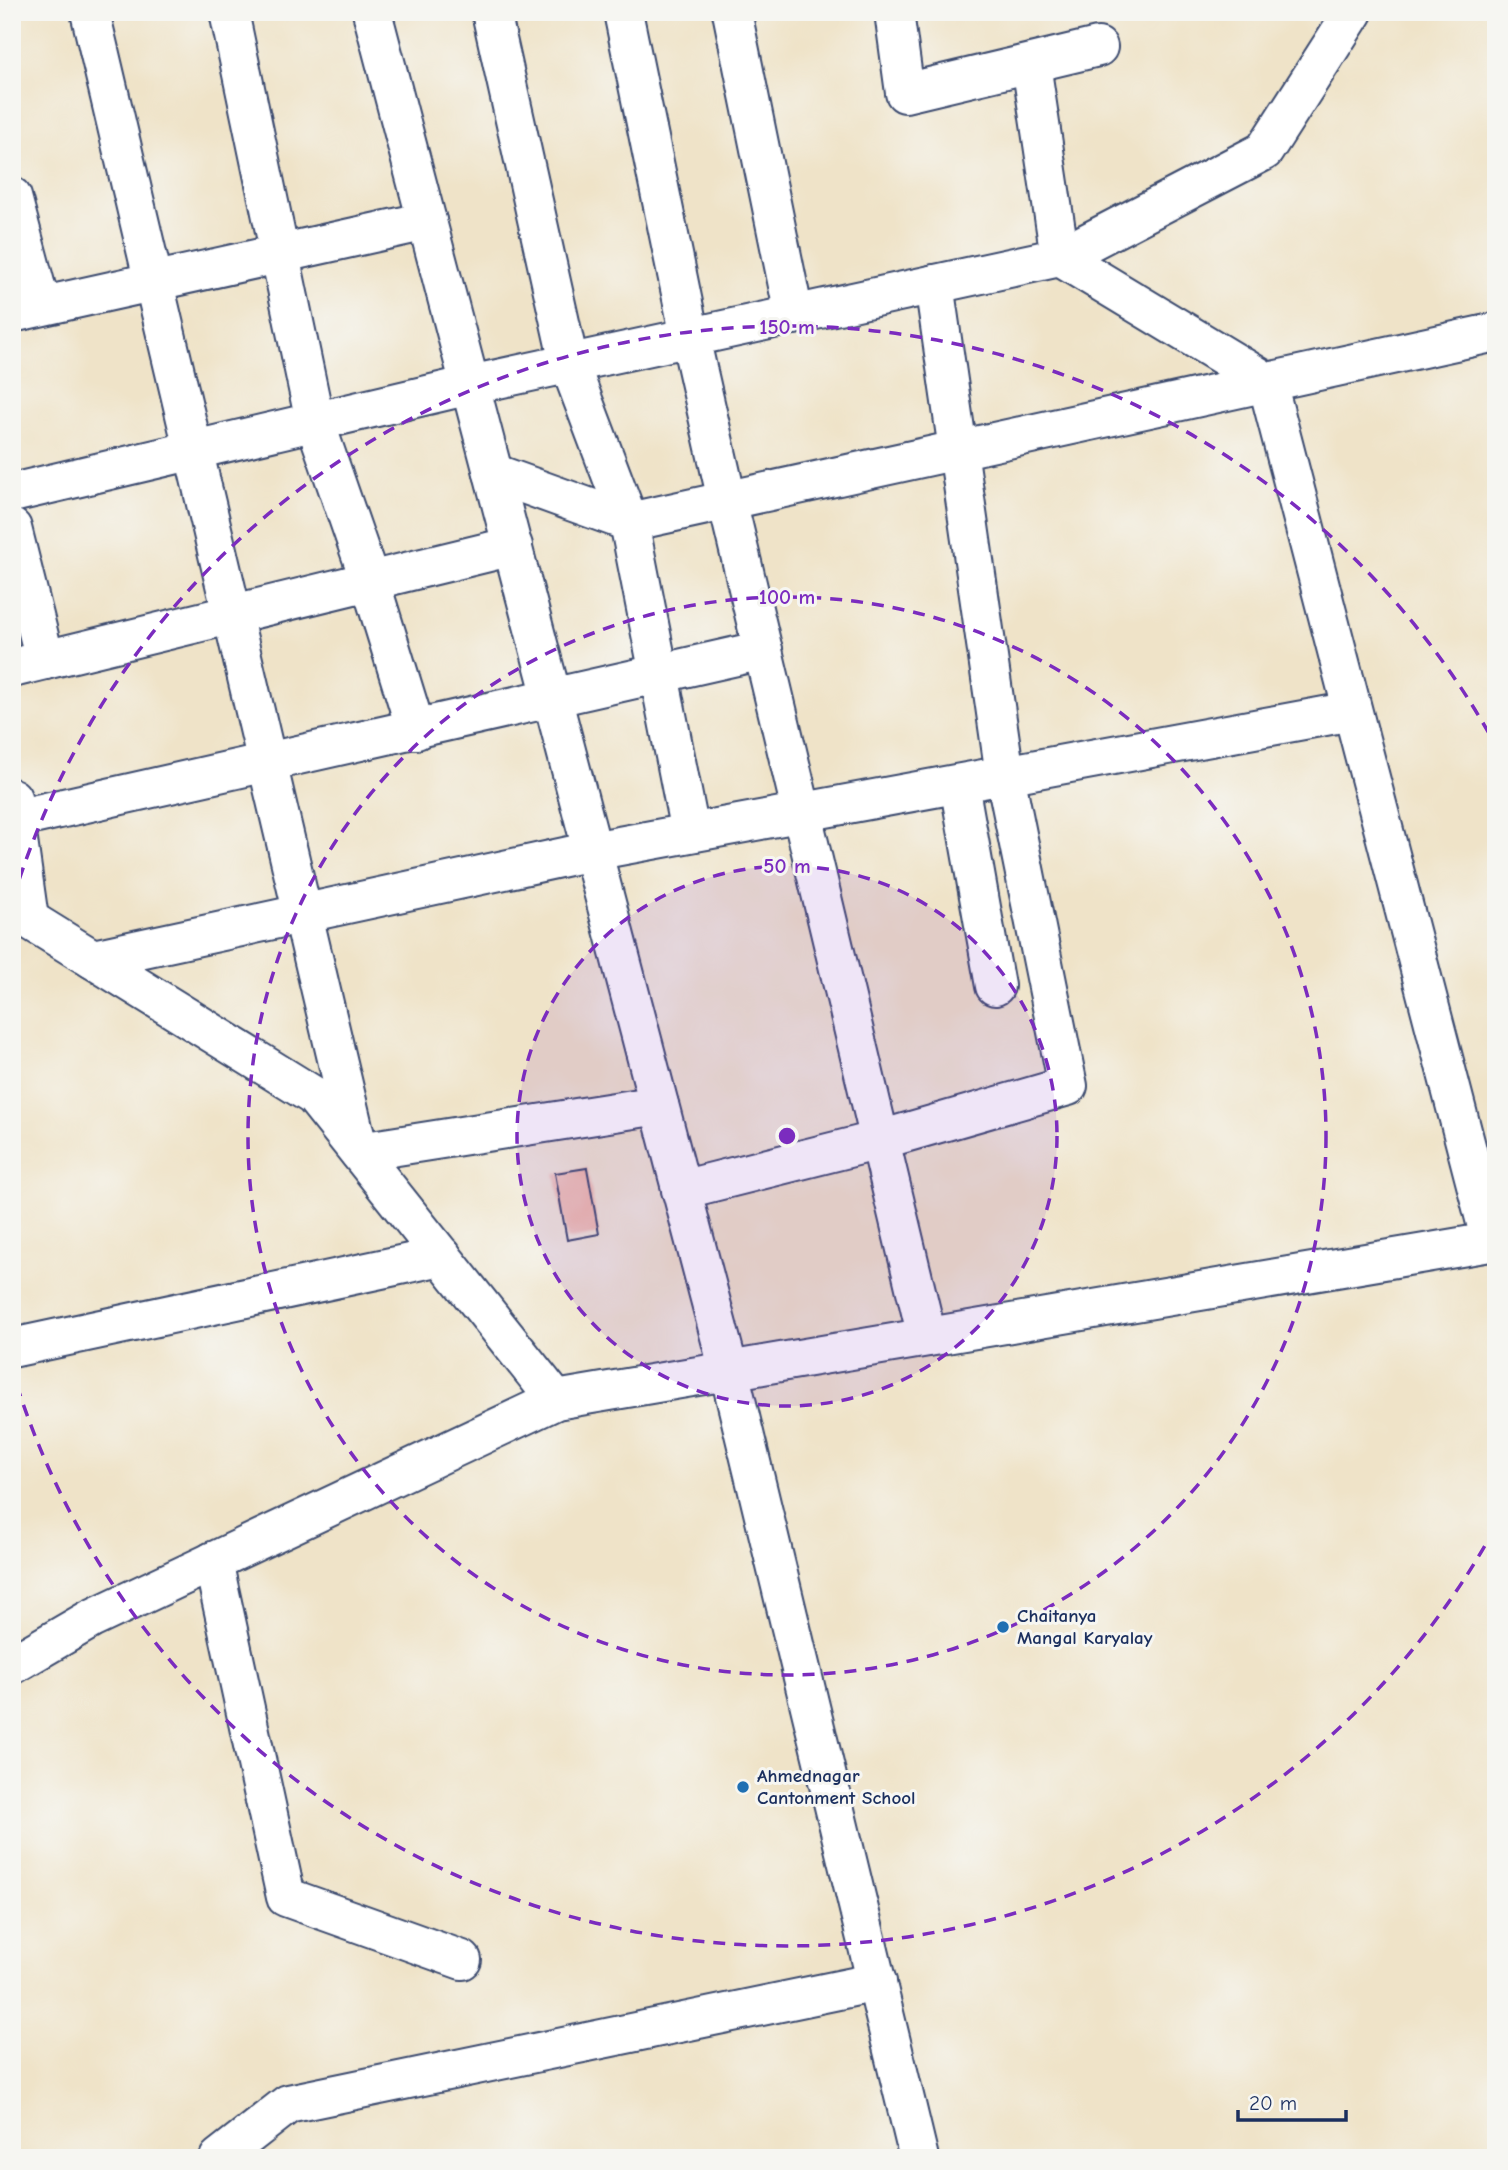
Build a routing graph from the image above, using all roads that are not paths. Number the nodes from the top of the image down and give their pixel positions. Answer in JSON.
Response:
{"nodes":[{"id":1,"x":90,"y":12,"type":"edge"},
{"id":2,"x":229,"y":12,"type":"edge"},
{"id":3,"x":372,"y":12,"type":"edge"},
{"id":4,"x":491,"y":12,"type":"edge"},
{"id":5,"x":623,"y":12,"type":"edge"},
{"id":6,"x":732,"y":12,"type":"edge"},
{"id":7,"x":894,"y":12,"type":"edge"},
{"id":8,"x":1353,"y":12,"type":"edge"},
{"id":9,"x":1098,"y":47,"type":"dead end"},
{"id":10,"x":1031,"y":64,"type":"junction"},
{"id":11,"x":12,"y":197,"type":"edge"},
{"id":12,"x":427,"y":221,"type":"junction"},
{"id":13,"x":279,"y":254,"type":"junction"},
{"id":14,"x":1060,"y":257,"type":"junction"},
{"id":15,"x":154,"y":282,"type":"junction"},
{"id":16,"x":934,"y":284,"type":"junction"},
{"id":17,"x":27,"y":310,"type":"edge"},
{"id":18,"x":794,"y":315,"type":"junction"},
{"id":19,"x":1496,"y":332,"type":"edge"},
{"id":20,"x":690,"y":337,"type":"junction"},
{"id":21,"x":569,"y":363,"type":"junction"},
{"id":22,"x":1267,"y":382,"type":"junction"},
{"id":23,"x":470,"y":385,"type":"junction"},
{"id":24,"x":315,"y":422,"type":"junction"},
{"id":25,"x":959,"y":449,"type":"junction"},
{"id":26,"x":194,"y":451,"type":"junction"},
{"id":27,"x":493,"y":473,"type":"junction"},
{"id":28,"x":12,"y":493,"type":"edge"},
{"id":29,"x":727,"y":500,"type":"junction"},
{"id":30,"x":629,"y":522,"type":"junction"},
{"id":31,"x":12,"y":528,"type":"edge"},
{"id":32,"x":513,"y":546,"type":"junction"},
{"id":33,"x":370,"y":581,"type":"junction"},
{"id":34,"x":232,"y":614,"type":"junction"},
{"id":35,"x":763,"y":650,"type":"junction"},
{"id":36,"x":28,"y":664,"type":"edge"},
{"id":37,"x":659,"y":674,"type":"junction"},
{"id":38,"x":552,"y":699,"type":"junction"},
{"id":39,"x":1352,"y":711,"type":"junction"},
{"id":40,"x":416,"y":730,"type":"junction"},
{"id":41,"x":267,"y":763,"type":"junction"},
{"id":42,"x":1005,"y":775,"type":"junction"},
{"id":43,"x":959,"y":783,"type":"junction"},
{"id":44,"x":14,"y":809,"type":"edge"},
{"id":45,"x":802,"y":812,"type":"junction"},
{"id":46,"x":690,"y":832,"type":"junction"},
{"id":47,"x":592,"y":851,"type":"junction"},
{"id":48,"x":21,"y":914,"type":"edge"},
{"id":49,"x":303,"y":915,"type":"junction"},
{"id":50,"x":93,"y":959,"type":"junction"},
{"id":51,"x":995,"y":986,"type":"dead end"},
{"id":52,"x":659,"y":1105,"type":"junction"},
{"id":53,"x":880,"y":1140,"type":"junction"},
{"id":54,"x":359,"y":1152,"type":"junction"},
{"id":55,"x":681,"y":1190,"type":"junction"},
{"id":56,"x":1493,"y":1242,"type":"edge"},
{"id":57,"x":442,"y":1256,"type":"junction"},
{"id":58,"x":928,"y":1337,"type":"junction"},
{"id":59,"x":12,"y":1348,"type":"edge"},
{"id":60,"x":729,"y":1371,"type":"junction"},
{"id":61,"x":556,"y":1400,"type":"junction"},
{"id":62,"x":213,"y":1561,"type":"junction"},
{"id":63,"x":16,"y":1657,"type":"edge"},
{"id":64,"x":462,"y":1960,"type":"dead end"},
{"id":65,"x":877,"y":1982,"type":"junction"},
{"id":66,"x":219,"y":2158,"type":"edge"},
{"id":67,"x":919,"y":2158,"type":"edge"}],
"edges":[{"from":1,"to":15,"type":"street"},
{"from":2,"to":13,"type":"street"},
{"from":3,"to":12,"type":"street"},
{"from":4,"to":21,"type":"street"},
{"from":5,"to":20,"type":"street"},
{"from":6,"to":18,"type":"street"},
{"from":7,"to":10,"type":"street"},
{"from":8,"to":14,"type":"street"},
{"from":9,"to":10,"type":"street"},
{"from":10,"to":14,"type":"street"},
{"from":11,"to":17,"type":"street"},
{"from":12,"to":13,"type":"street"},
{"from":12,"to":23,"type":"street"},
{"from":13,"to":15,"type":"street"},
{"from":13,"to":24,"type":"street"},
{"from":14,"to":16,"type":"street"},
{"from":14,"to":22,"type":"street"},
{"from":15,"to":17,"type":"street"},
{"from":15,"to":26,"type":"street"},
{"from":16,"to":18,"type":"street"},
{"from":16,"to":25,"type":"street"},
{"from":18,"to":20,"type":"street"},
{"from":19,"to":22,"type":"street"},
{"from":20,"to":21,"type":"street"},
{"from":20,"to":29,"type":"street"},
{"from":21,"to":23,"type":"street"},
{"from":21,"to":30,"type":"street"},
{"from":22,"to":25,"type":"street"},
{"from":22,"to":39,"type":"street"},
{"from":23,"to":24,"type":"street"},
{"from":23,"to":27,"type":"street"},
{"from":24,"to":26,"type":"street"},
{"from":24,"to":33,"type":"street"},
{"from":25,"to":29,"type":"street"},
{"from":25,"to":42,"type":"street"},
{"from":26,"to":28,"type":"street"},
{"from":26,"to":34,"type":"street"},
{"from":27,"to":30,"type":"street"},
{"from":27,"to":32,"type":"street"},
{"from":29,"to":30,"type":"street"},
{"from":29,"to":35,"type":"street"},
{"from":30,"to":37,"type":"street"},
{"from":31,"to":36,"type":"street"},
{"from":32,"to":33,"type":"street"},
{"from":32,"to":38,"type":"street"},
{"from":33,"to":34,"type":"street"},
{"from":33,"to":40,"type":"street"},
{"from":34,"to":36,"type":"street"},
{"from":34,"to":41,"type":"street"},
{"from":35,"to":37,"type":"street"},
{"from":35,"to":45,"type":"street"},
{"from":37,"to":38,"type":"street"},
{"from":37,"to":46,"type":"street"},
{"from":38,"to":40,"type":"street"},
{"from":38,"to":47,"type":"street"},
{"from":39,"to":42,"type":"street"},
{"from":39,"to":56,"type":"street"},
{"from":40,"to":41,"type":"street"},
{"from":41,"to":44,"type":"street"},
{"from":41,"to":49,"type":"street"},
{"from":42,"to":43,"type":"street"},
{"from":42,"to":53,"type":"street"},
{"from":43,"to":45,"type":"street"},
{"from":43,"to":51,"type":"street"},
{"from":44,"to":48,"type":"street"},
{"from":45,"to":46,"type":"street"},
{"from":45,"to":53,"type":"street"},
{"from":46,"to":47,"type":"street"},
{"from":47,"to":49,"type":"street"},
{"from":47,"to":52,"type":"street"},
{"from":48,"to":50,"type":"street"},
{"from":49,"to":50,"type":"street"},
{"from":49,"to":54,"type":"street"},
{"from":50,"to":54,"type":"street"},
{"from":52,"to":54,"type":"street"},
{"from":52,"to":55,"type":"street"},
{"from":53,"to":55,"type":"street"},
{"from":53,"to":58,"type":"street"},
{"from":54,"to":57,"type":"street"},
{"from":55,"to":60,"type":"street"},
{"from":56,"to":58,"type":"street"},
{"from":57,"to":59,"type":"street"},
{"from":57,"to":61,"type":"street"},
{"from":58,"to":60,"type":"street"},
{"from":60,"to":61,"type":"street"},
{"from":60,"to":65,"type":"street"},
{"from":61,"to":62,"type":"street"},
{"from":62,"to":63,"type":"street"},
{"from":62,"to":64,"type":"street"},
{"from":65,"to":66,"type":"street"},
{"from":65,"to":67,"type":"street"}]}
